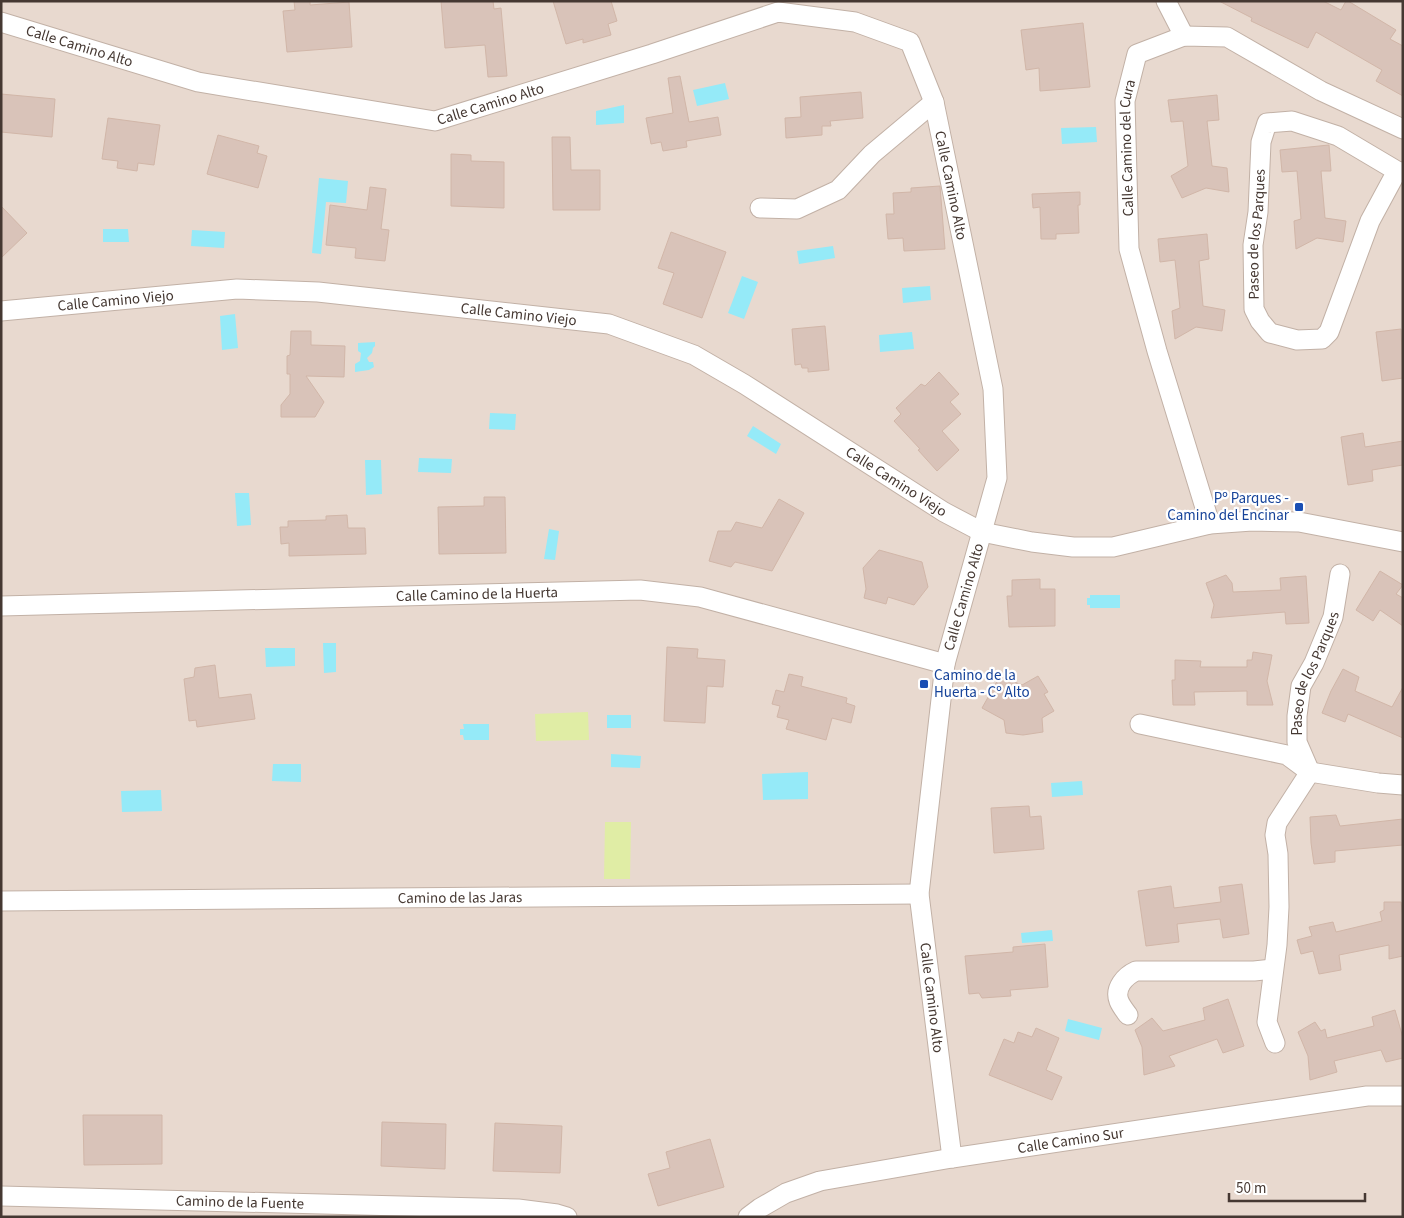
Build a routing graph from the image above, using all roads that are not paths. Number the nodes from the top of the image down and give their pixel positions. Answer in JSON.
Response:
{"nodes":[{"id":1,"x":1166,"y":1,"type":"edge"},
{"id":2,"x":1,"y":22,"type":"edge"},
{"id":3,"x":1184,"y":36,"type":"junction"},
{"id":4,"x":934,"y":102,"type":"junction"},
{"id":5,"x":1403,"y":129,"type":"edge"},
{"id":6,"x":1400,"y":172,"type":"edge"},
{"id":7,"x":760,"y":208,"type":"dead end"},
{"id":8,"x":1,"y":311,"type":"edge"},
{"id":9,"x":1210,"y":524,"type":"junction"},
{"id":10,"x":982,"y":532,"type":"junction"},
{"id":11,"x":1403,"y":542,"type":"edge"},
{"id":12,"x":1340,"y":574,"type":"dead end"},
{"id":13,"x":1,"y":606,"type":"edge"},
{"id":14,"x":945,"y":664,"type":"junction"},
{"id":15,"x":1140,"y":724,"type":"dead end"},
{"id":16,"x":1310,"y":772,"type":"junction"},
{"id":17,"x":1403,"y":785,"type":"edge"},
{"id":18,"x":919,"y":894,"type":"junction"},
{"id":19,"x":1,"y":901,"type":"edge"},
{"id":20,"x":1273,"y":969,"type":"junction"},
{"id":21,"x":1128,"y":1016,"type":"dead end"},
{"id":22,"x":1275,"y":1043,"type":"dead end"},
{"id":23,"x":1403,"y":1096,"type":"edge"},
{"id":24,"x":952,"y":1158,"type":"junction"},
{"id":25,"x":1,"y":1196,"type":"edge"},
{"id":26,"x":567,"y":1217,"type":"edge"},
{"id":27,"x":748,"y":1217,"type":"edge"}],
"edges":[{"from":1,"to":3,"type":"street"},
{"from":2,"to":4,"type":"street","name":"Calle Camino Alto"},
{"from":3,"to":5,"type":"street","name":"Calle Camino del Cura"},
{"from":3,"to":9,"type":"street","name":"Calle Camino del Cura"},
{"from":4,"to":7,"type":"street"},
{"from":4,"to":10,"type":"street","name":"Calle Camino Alto"},
{"from":6,"to":6,"type":"street","name":"Paseo de los Parques"},
{"from":8,"to":10,"type":"street","name":"Calle Camino Viejo"},
{"from":9,"to":10,"type":"street"},
{"from":9,"to":11,"type":"street"},
{"from":10,"to":14,"type":"street","name":"Calle Camino Alto"},
{"from":12,"to":16,"type":"street","name":"Paseo de los Parques"},
{"from":13,"to":14,"type":"street","name":"Calle Camino de la Huerta"},
{"from":14,"to":18,"type":"street","name":"Calle Camino Alto"},
{"from":15,"to":16,"type":"street","name":"Paseo de los Parques"},
{"from":16,"to":17,"type":"street","name":"Paseo de los Parques"},
{"from":16,"to":20,"type":"street"},
{"from":18,"to":19,"type":"street","name":"Camino de las Jaras"},
{"from":18,"to":24,"type":"street","name":"Calle Camino Alto"},
{"from":20,"to":21,"type":"street"},
{"from":20,"to":22,"type":"street"},
{"from":23,"to":24,"type":"street","name":"Calle Camino Sur"},
{"from":24,"to":27,"type":"street","name":"Calle Camino Sur"},
{"from":25,"to":26,"type":"street","name":"Camino de la Fuente"}]}
